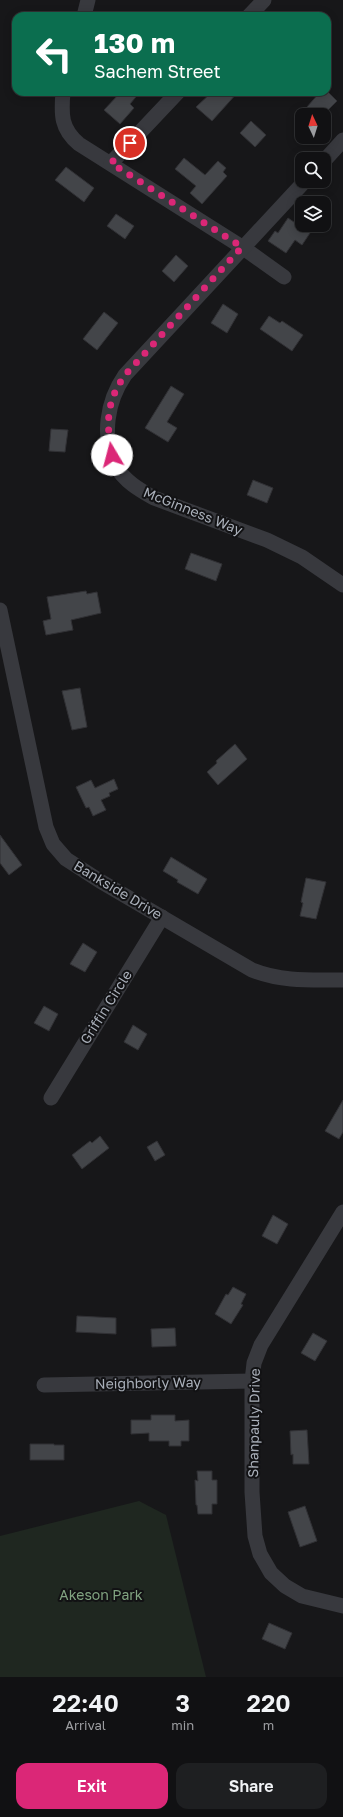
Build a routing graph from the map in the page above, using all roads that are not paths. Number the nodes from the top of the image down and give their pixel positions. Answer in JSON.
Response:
{"nodes":[{"id":1,"x":88,"y":0,"type":"edge"},
{"id":2,"x":264,"y":0,"type":"edge"},
{"id":3,"x":85,"y":12,"type":"edge"},
{"id":4,"x":253,"y":12,"type":"edge"},
{"id":5,"x":63,"y":96,"type":"edge"},
{"id":6,"x":174,"y":96,"type":"edge"},
{"id":7,"x":343,"y":140,"type":"edge"},
{"id":8,"x":331,"y":153,"type":"edge"},
{"id":9,"x":111,"y":163,"type":"junction"},
{"id":10,"x":298,"y":188,"type":"edge"},
{"id":11,"x":242,"y":247,"type":"junction"},
{"id":12,"x":284,"y":277,"type":"dead end"},
{"id":13,"x":343,"y":584,"type":"edge"},
{"id":14,"x":0,"y":610,"type":"edge"},
{"id":15,"x":162,"y":917,"type":"junction"},
{"id":16,"x":343,"y":980,"type":"edge"},
{"id":17,"x":51,"y":1098,"type":"dead end"},
{"id":18,"x":343,"y":1212,"type":"edge"},
{"id":19,"x":252,"y":1381,"type":"junction"},
{"id":20,"x":44,"y":1385,"type":"dead end"},
{"id":21,"x":343,"y":1606,"type":"edge"}],
"edges":[{"from":1,"to":3,"type":"street"},
{"from":2,"to":4,"type":"street"},
{"from":5,"to":9,"type":"street"},
{"from":6,"to":9,"type":"street"},
{"from":7,"to":8,"type":"street"},
{"from":9,"to":11,"type":"street"},
{"from":10,"to":11,"type":"street"},
{"from":11,"to":12,"type":"street"},
{"from":11,"to":13,"type":"street","name":"McGinness Way"},
{"from":14,"to":15,"type":"street","name":"Bankside Drive"},
{"from":15,"to":16,"type":"street","name":"Bankside Drive"},
{"from":15,"to":17,"type":"street","name":"Griffin Circle"},
{"from":18,"to":19,"type":"street","name":"Shanpauly Drive"},
{"from":19,"to":20,"type":"street","name":"Neighborly Way"},
{"from":19,"to":21,"type":"street","name":"Shanpauly Drive"}]}
